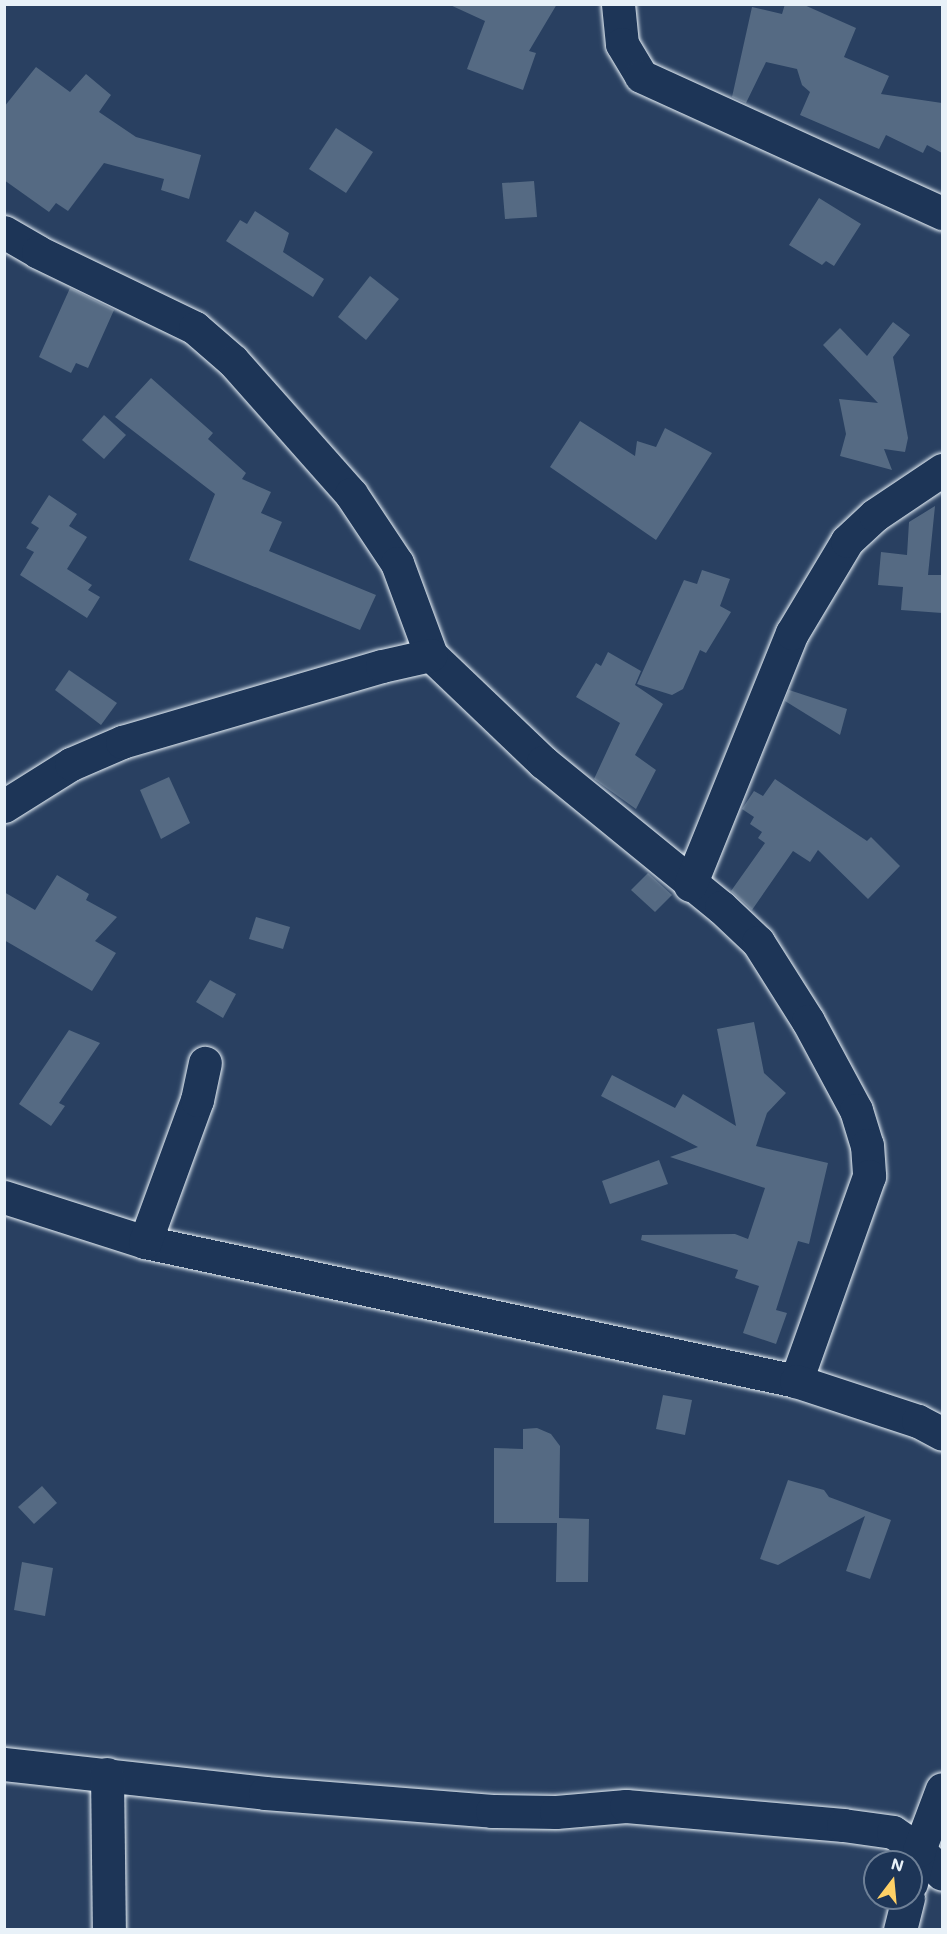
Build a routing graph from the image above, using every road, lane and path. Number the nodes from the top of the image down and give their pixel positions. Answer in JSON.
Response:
{"nodes":[{"id":1,"x":618,"y":4,"type":"edge"},
{"id":2,"x":942,"y":213,"type":"edge"},
{"id":3,"x":4,"y":232,"type":"edge"},
{"id":4,"x":942,"y":470,"type":"edge"},
{"id":5,"x":431,"y":655,"type":"junction"},
{"id":6,"x":4,"y":806,"type":"edge"},
{"id":7,"x":690,"y":885,"type":"junction"},
{"id":8,"x":205,"y":1063,"type":"dead end"},
{"id":9,"x":4,"y":1197,"type":"edge"},
{"id":10,"x":145,"y":1242,"type":"junction"},
{"id":11,"x":796,"y":1381,"type":"junction"},
{"id":12,"x":942,"y":1434,"type":"edge"},
{"id":13,"x":4,"y":1764,"type":"edge"},
{"id":14,"x":106,"y":1774,"type":"junction"},
{"id":15,"x":942,"y":1789,"type":"edge"},
{"id":16,"x":919,"y":1850,"type":"joint"},
{"id":17,"x":923,"y":1854,"type":"edge"},
{"id":18,"x":942,"y":1874,"type":"edge"},
{"id":19,"x":905,"y":1910,"type":"edge"},
{"id":20,"x":110,"y":1929,"type":"edge"},
{"id":21,"x":900,"y":1929,"type":"edge"}],
"edges":[{"from":1,"to":2,"type":"street"},
{"from":3,"to":5,"type":"street"},
{"from":4,"to":7,"type":"street"},
{"from":5,"to":6,"type":"street"},
{"from":5,"to":7,"type":"street"},
{"from":7,"to":11,"type":"street"},
{"from":8,"to":10,"type":"street"},
{"from":9,"to":10,"type":"street"},
{"from":10,"to":11,"type":"street"},
{"from":11,"to":12,"type":"street"},
{"from":13,"to":14,"type":"street"},
{"from":14,"to":16,"type":"street"},
{"from":14,"to":20,"type":"street"},
{"from":15,"to":16,"type":"street"},
{"from":17,"to":18,"type":"street"},
{"from":19,"to":21,"type":"street"}]}
